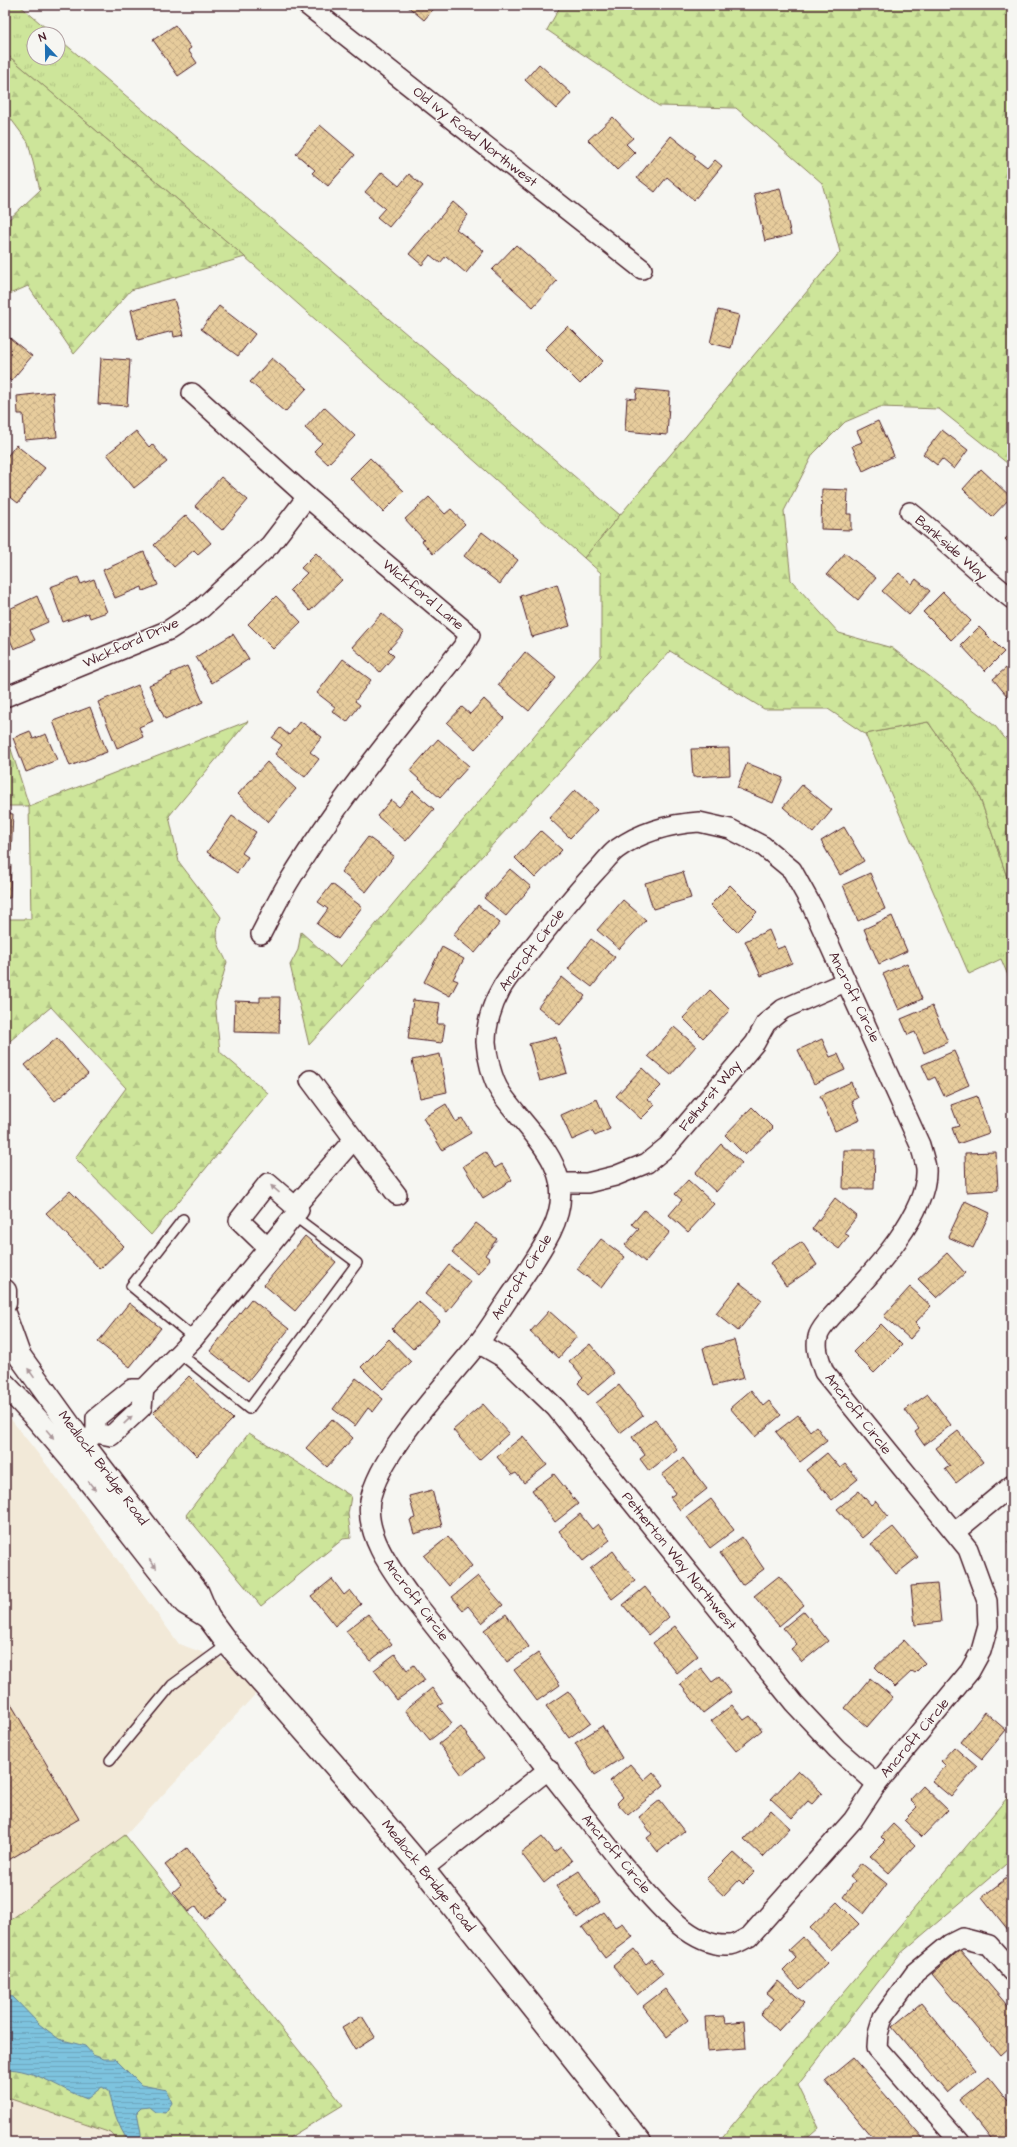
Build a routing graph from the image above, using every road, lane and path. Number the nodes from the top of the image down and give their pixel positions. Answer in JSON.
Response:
{"nodes":[{"id":1,"x":307,"y":5,"type":"edge"},
{"id":2,"x":642,"y":269,"type":"dead end"},
{"id":3,"x":192,"y":393,"type":"dead end"},
{"id":4,"x":307,"y":497,"type":"junction"},
{"id":5,"x":910,"y":512,"type":"dead end"},
{"id":6,"x":1012,"y":599,"type":"edge"},
{"id":7,"x":5,"y":697,"type":"edge"},
{"id":8,"x":261,"y":934,"type":"dead end"},
{"id":9,"x":845,"y":982,"type":"junction"},
{"id":10,"x":310,"y":1080,"type":"dead end"},
{"id":11,"x":354,"y":1139,"type":"junction"},
{"id":12,"x":562,"y":1183,"type":"junction"},
{"id":13,"x":397,"y":1195,"type":"dead end"},
{"id":14,"x":295,"y":1212,"type":"junction"},
{"id":15,"x":183,"y":1219,"type":"dead end"},
{"id":16,"x":268,"y":1248,"type":"junction"},
{"id":17,"x":5,"y":1291,"type":"edge"},
{"id":18,"x":5,"y":1304,"type":"edge"},
{"id":19,"x":5,"y":1316,"type":"edge"},
{"id":20,"x":194,"y":1338,"type":"junction"},
{"id":21,"x":478,"y":1343,"type":"junction"},
{"id":22,"x":179,"y":1353,"type":"junction"},
{"id":23,"x":5,"y":1385,"type":"edge"},
{"id":24,"x":82,"y":1444,"type":"junction"},
{"id":25,"x":1012,"y":1485,"type":"edge"},
{"id":26,"x":955,"y":1532,"type":"junction"},
{"id":27,"x":228,"y":1644,"type":"junction"},
{"id":28,"x":110,"y":1760,"type":"dead end"},
{"id":29,"x":549,"y":1770,"type":"junction"},
{"id":30,"x":877,"y":1784,"type":"junction"},
{"id":31,"x":423,"y":1869,"type":"junction"},
{"id":32,"x":1012,"y":1971,"type":"edge"},
{"id":33,"x":632,"y":2140,"type":"edge"},
{"id":34,"x":960,"y":2142,"type":"edge"}],
"edges":[{"from":1,"to":2,"type":"street","name":"Old Ivy Road Northwest"},
{"from":3,"to":4,"type":"street","name":"Wickford Lane"},
{"from":4,"to":7,"type":"street","name":"Wickford Drive"},
{"from":4,"to":8,"type":"street","name":"Wickford Lane"},
{"from":5,"to":6,"type":"street","name":"Bankside Way"},
{"from":9,"to":12,"type":"street","name":"Felhurst Way"},
{"from":9,"to":12,"type":"street","name":"Ancroft Circle"},
{"from":9,"to":26,"type":"street","name":"Ancroft Circle"},
{"from":10,"to":11,"type":"street"},
{"from":11,"to":13,"type":"street"},
{"from":11,"to":14,"type":"street"},
{"from":12,"to":21,"type":"street","name":"Ancroft Circle"},
{"from":14,"to":16,"type":"street"},
{"from":14,"to":16,"type":"street","one_way":true},
{"from":14,"to":22,"type":"lane"},
{"from":15,"to":20,"type":"lane"},
{"from":16,"to":20,"type":"street"},
{"from":17,"to":18,"type":"main road"},
{"from":24,"to":19,"type":"main road","name":"Medlock Bridge Road","one_way":true},
{"from":20,"to":22,"type":"street"},
{"from":21,"to":29,"type":"street","name":"Ancroft Circle"},
{"from":21,"to":30,"type":"street","name":"Petherton Way Northwest"},
{"from":22,"to":24,"type":"street"},
{"from":23,"to":24,"type":"main road","name":"Medlock Bridge Road","one_way":true},
{"from":24,"to":27,"type":"main road","name":"Medlock Bridge Road"},
{"from":25,"to":26,"type":"street"},
{"from":26,"to":30,"type":"street","name":"Ancroft Circle"},
{"from":27,"to":28,"type":"lane"},
{"from":27,"to":31,"type":"main road","name":"Medlock Bridge Road"},
{"from":29,"to":30,"type":"street","name":"Ancroft Circle"},
{"from":29,"to":31,"type":"street"},
{"from":31,"to":33,"type":"main road","name":"Medlock Bridge Road"},
{"from":32,"to":34,"type":"street"}]}
